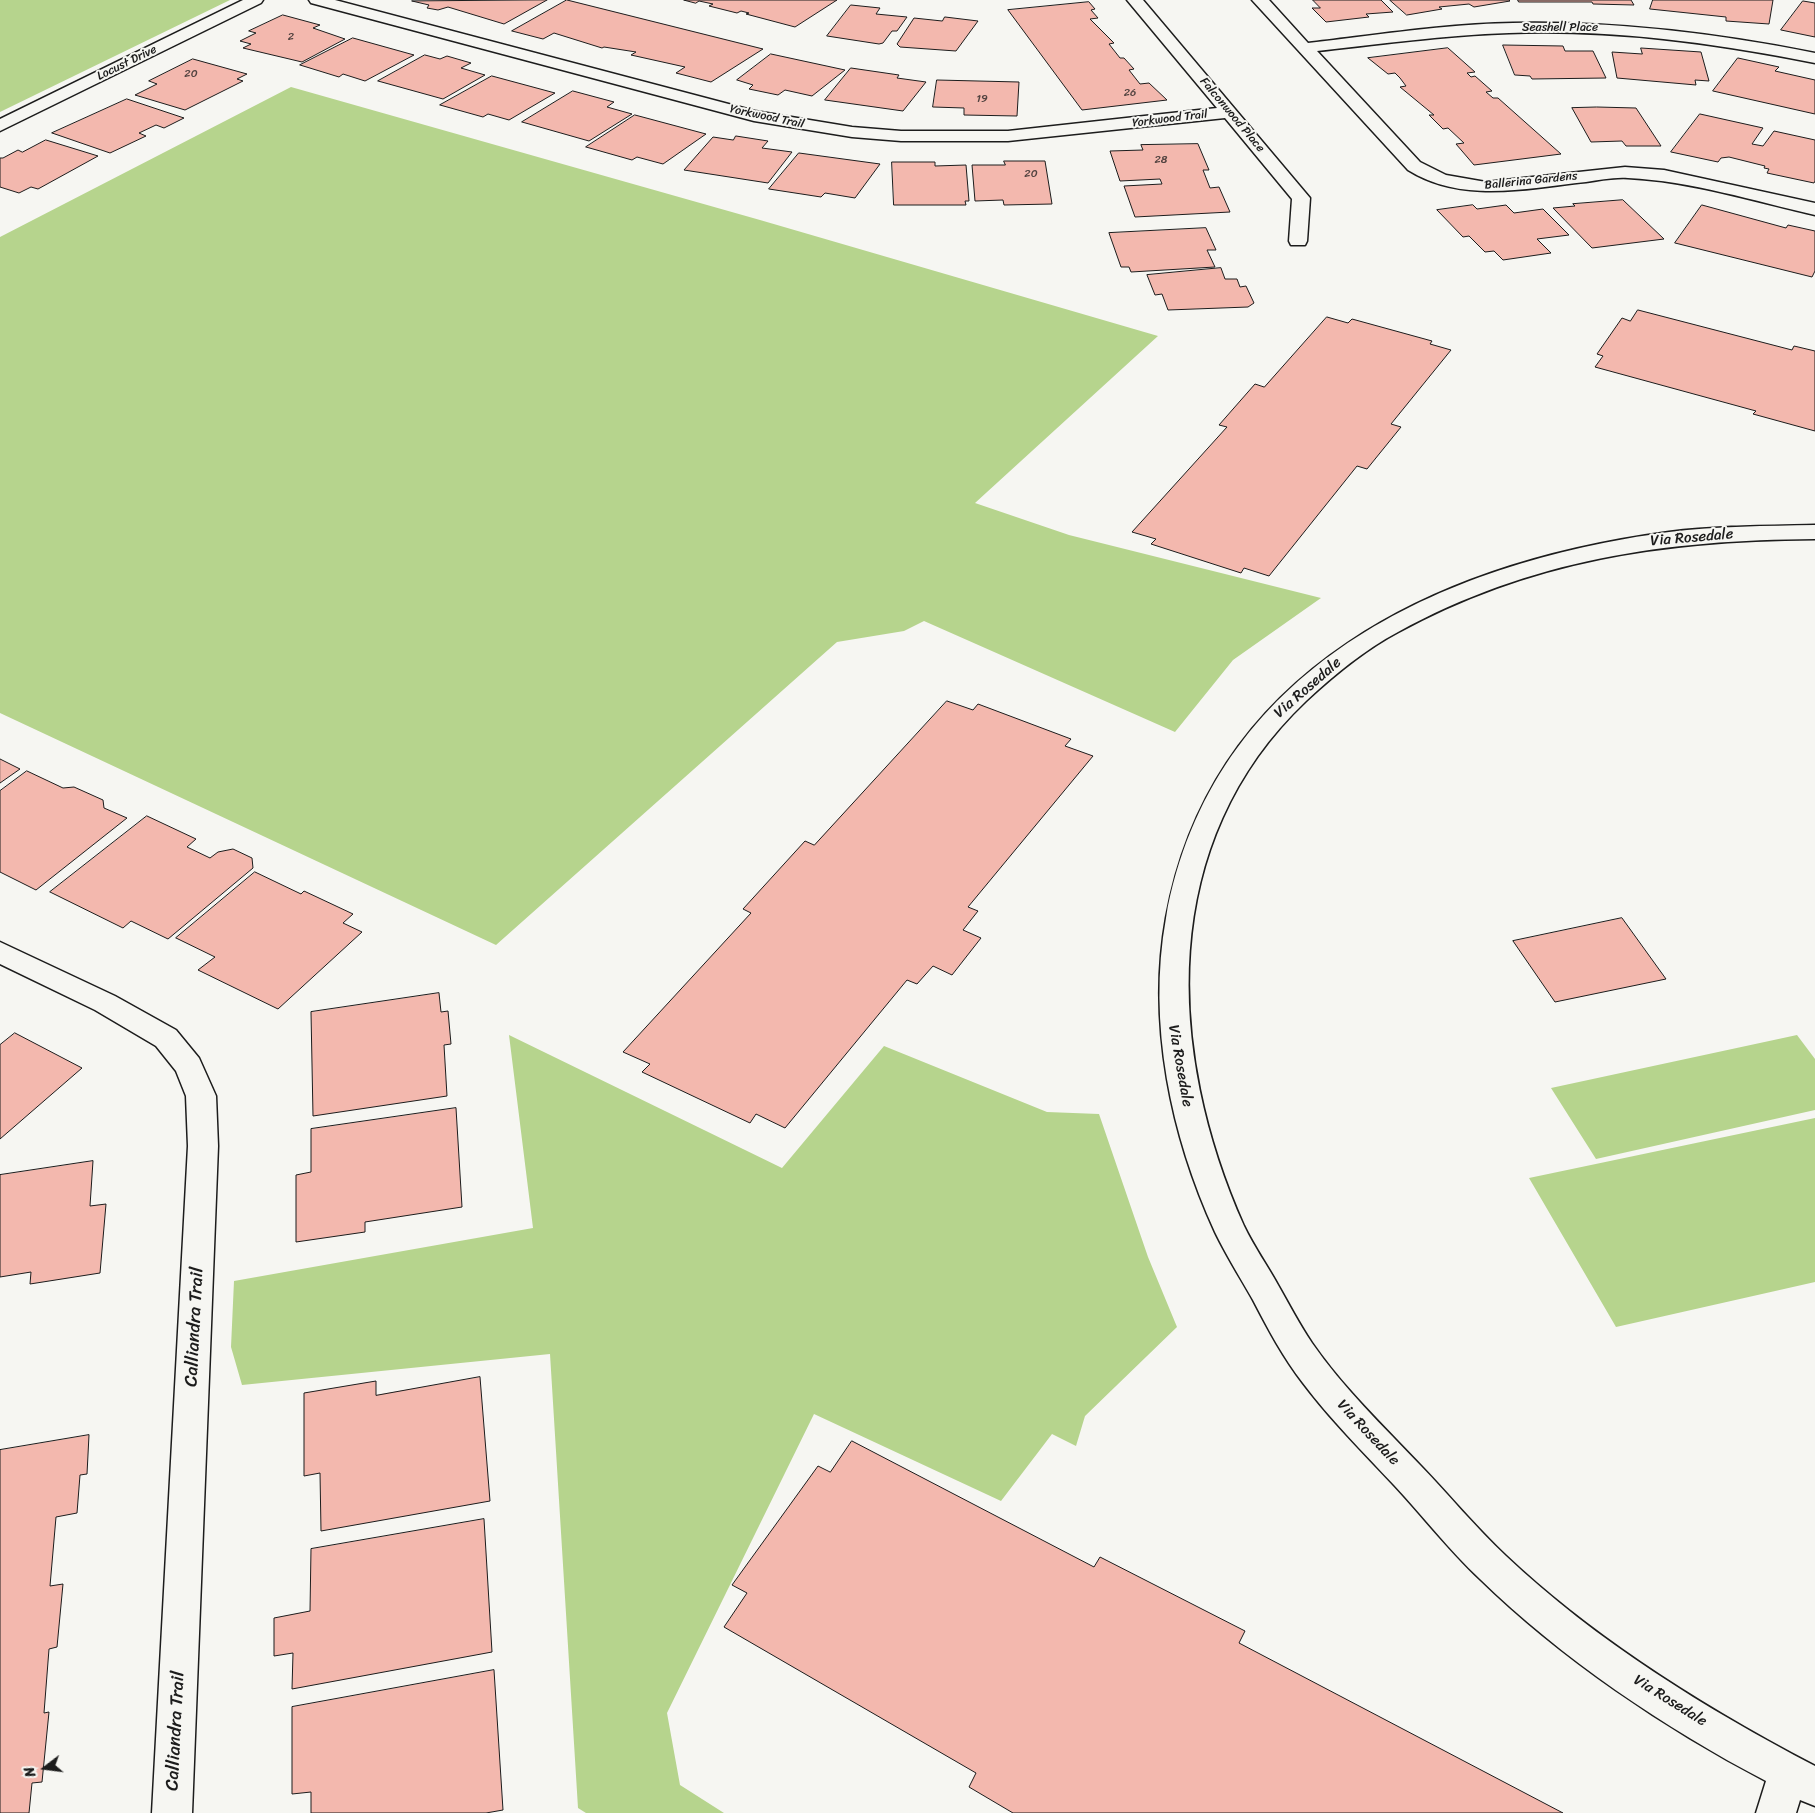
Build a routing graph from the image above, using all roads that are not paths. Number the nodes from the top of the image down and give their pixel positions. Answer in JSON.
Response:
{"nodes":[{"id":1,"x":255,"y":0,"type":"edge"},
{"id":2,"x":317,"y":0,"type":"edge"},
{"id":3,"x":1135,"y":0,"type":"edge"},
{"id":4,"x":1260,"y":0,"type":"edge"},
{"id":5,"x":1304,"y":48,"type":"junction"},
{"id":6,"x":1815,"y":58,"type":"edge"},
{"id":7,"x":1230,"y":112,"type":"junction"},
{"id":8,"x":0,"y":126,"type":"edge"},
{"id":9,"x":1815,"y":209,"type":"edge"},
{"id":10,"x":1298,"y":241,"type":"dead end"},
{"id":11,"x":1815,"y":532,"type":"edge"},
{"id":12,"x":0,"y":952,"type":"edge"},
{"id":13,"x":1802,"y":1779,"type":"edge"},
{"id":14,"x":172,"y":1813,"type":"edge"},
{"id":15,"x":1776,"y":1813,"type":"edge"}],
"edges":[{"from":1,"to":8,"type":"street","name":"Locust Drive"},
{"from":2,"to":7,"type":"street","name":"Yorkwood Trail"},
{"from":3,"to":7,"type":"street","name":"Falconwood Place"},
{"from":4,"to":5,"type":"street","name":"Ballerina Gardens"},
{"from":5,"to":6,"type":"street","name":"Seashell Place"},
{"from":5,"to":9,"type":"street","name":"Ballerina Gardens"},
{"from":7,"to":10,"type":"street","name":"Falconwood Place"},
{"from":11,"to":13,"type":"street","name":"Via Rosedale"},
{"from":12,"to":14,"type":"street","name":"Calliandra Trail"},
{"from":13,"to":15,"type":"street","name":"Via Rosedale"}]}
